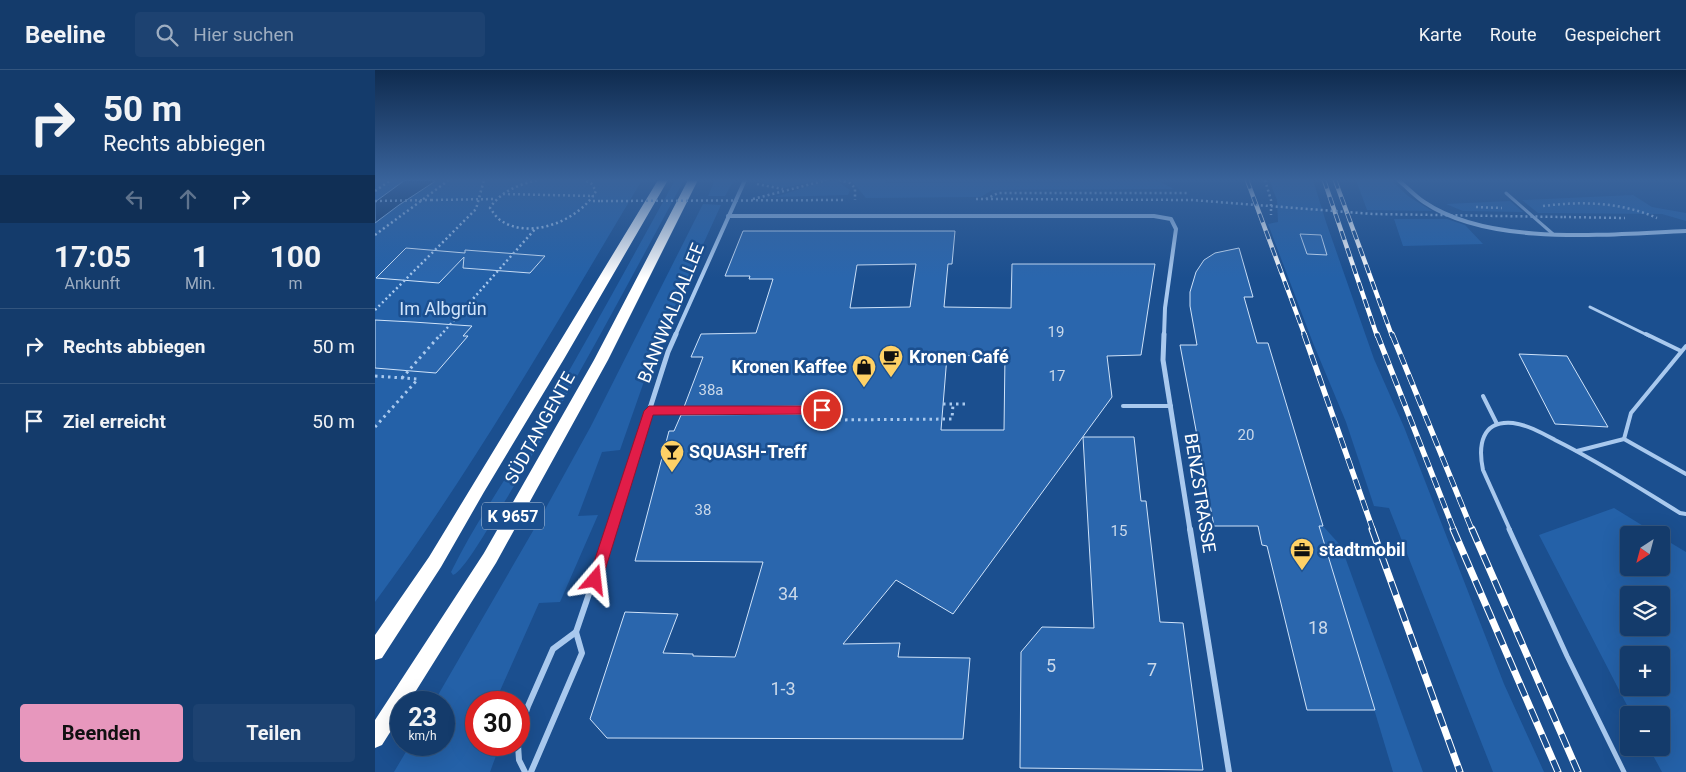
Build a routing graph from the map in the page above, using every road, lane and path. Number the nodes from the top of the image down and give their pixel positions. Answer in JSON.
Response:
{"nodes":[{"id":1,"x":405,"y":213,"type":"edge"},
{"id":2,"x":473,"y":213,"type":"edge"},
{"id":3,"x":493,"y":213,"type":"edge"},
{"id":4,"x":577,"y":213,"type":"edge"},
{"id":5,"x":643,"y":213,"type":"edge"},
{"id":6,"x":677,"y":213,"type":"edge"},
{"id":7,"x":730,"y":213,"type":"edge"},
{"id":8,"x":1357,"y":213,"type":"edge"},
{"id":9,"x":1448,"y":213,"type":"edge"},
{"id":10,"x":1529,"y":213,"type":"edge"},
{"id":11,"x":1647,"y":213,"type":"edge"},
{"id":12,"x":728,"y":216,"type":"junction"},
{"id":13,"x":1631,"y":218,"type":"dead end"},
{"id":14,"x":1641,"y":218,"type":"dead end"},
{"id":15,"x":1651,"y":218,"type":"dead end"},
{"id":16,"x":1660,"y":219,"type":"dead end"},
{"id":17,"x":536,"y":228,"type":"junction"},
{"id":18,"x":1686,"y":231,"type":"edge"},
{"id":19,"x":1553,"y":234,"type":"junction"},
{"id":20,"x":375,"y":235,"type":"edge"},
{"id":21,"x":1590,"y":306,"type":"dead end"},
{"id":22,"x":375,"y":310,"type":"edge"},
{"id":23,"x":1686,"y":346,"type":"edge"},
{"id":24,"x":1681,"y":351,"type":"junction"},
{"id":25,"x":375,"y":376,"type":"edge"},
{"id":26,"x":402,"y":378,"type":"junction"},
{"id":27,"x":1483,"y":396,"type":"dead end"},
{"id":28,"x":943,"y":404,"type":"dead end"},
{"id":29,"x":953,"y":404,"type":"junction"},
{"id":30,"x":968,"y":404,"type":"dead end"},
{"id":31,"x":1123,"y":406,"type":"dead end"},
{"id":32,"x":1171,"y":406,"type":"junction"},
{"id":33,"x":822,"y":410,"type":"joint"},
{"id":34,"x":649,"y":411,"type":"junction"},
{"id":35,"x":1497,"y":424,"type":"junction"},
{"id":36,"x":375,"y":427,"type":"edge"},
{"id":37,"x":1624,"y":439,"type":"junction"},
{"id":38,"x":1577,"y":452,"type":"junction"},
{"id":39,"x":1686,"y":474,"type":"edge"},
{"id":40,"x":1686,"y":514,"type":"edge"},
{"id":41,"x":576,"y":632,"type":"junction"},
{"id":42,"x":375,"y":651,"type":"edge"},
{"id":43,"x":530,"y":702,"type":"edge"},
{"id":44,"x":375,"y":738,"type":"edge"},
{"id":45,"x":519,"y":756,"type":"edge"},
{"id":46,"x":525,"y":772,"type":"edge"},
{"id":47,"x":531,"y":772,"type":"edge"},
{"id":48,"x":1229,"y":772,"type":"edge"},
{"id":49,"x":1624,"y":772,"type":"edge"}],
"edges":[{"from":1,"to":20,"type":"path"},
{"from":2,"to":22,"type":"path"},
{"from":3,"to":17,"type":"path"},
{"from":4,"to":17,"type":"path"},
{"from":5,"to":42,"type":"highway","name":"SÜDTANGENTE","number":"K 9657"},
{"from":6,"to":44,"type":"highway","name":"SÜDTANGENTE","number":"K 9657"},
{"from":7,"to":12,"type":"street","name":"BANNWALDALLEE"},
{"from":8,"to":13,"type":"path","bridge":true},
{"from":9,"to":19,"type":"street"},
{"from":10,"to":19,"type":"lane"},
{"from":11,"to":16,"type":"path"},
{"from":12,"to":32,"type":"street","name":"BENZSTRASSE"},
{"from":12,"to":34,"type":"street","name":"BANNWALDALLEE"},
{"from":14,"to":15,"type":"path"},
{"from":17,"to":26,"type":"path"},
{"from":18,"to":19,"type":"street"},
{"from":21,"to":24,"type":"lane"},
{"from":23,"to":24,"type":"lane"},
{"from":24,"to":37,"type":"lane"},
{"from":25,"to":26,"type":"path"},
{"from":26,"to":36,"type":"path"},
{"from":27,"to":35,"type":"lane"},
{"from":28,"to":29,"type":"path"},
{"from":29,"to":30,"type":"path"},
{"from":29,"to":33,"type":"path"},
{"from":31,"to":32,"type":"lane"},
{"from":32,"to":48,"type":"street","name":"BENZSTRASSE"},
{"from":33,"to":34,"type":"lane"},
{"from":34,"to":41,"type":"street","name":"BANNWALDALLEE"},
{"from":35,"to":38,"type":"lane"},
{"from":35,"to":49,"type":"lane"},
{"from":37,"to":38,"type":"lane"},
{"from":37,"to":39,"type":"lane"},
{"from":38,"to":40,"type":"lane"},
{"from":41,"to":43,"type":"street"},
{"from":41,"to":47,"type":"street","name":"BANNWALDALLEE"},
{"from":45,"to":46,"type":"street"}]}
